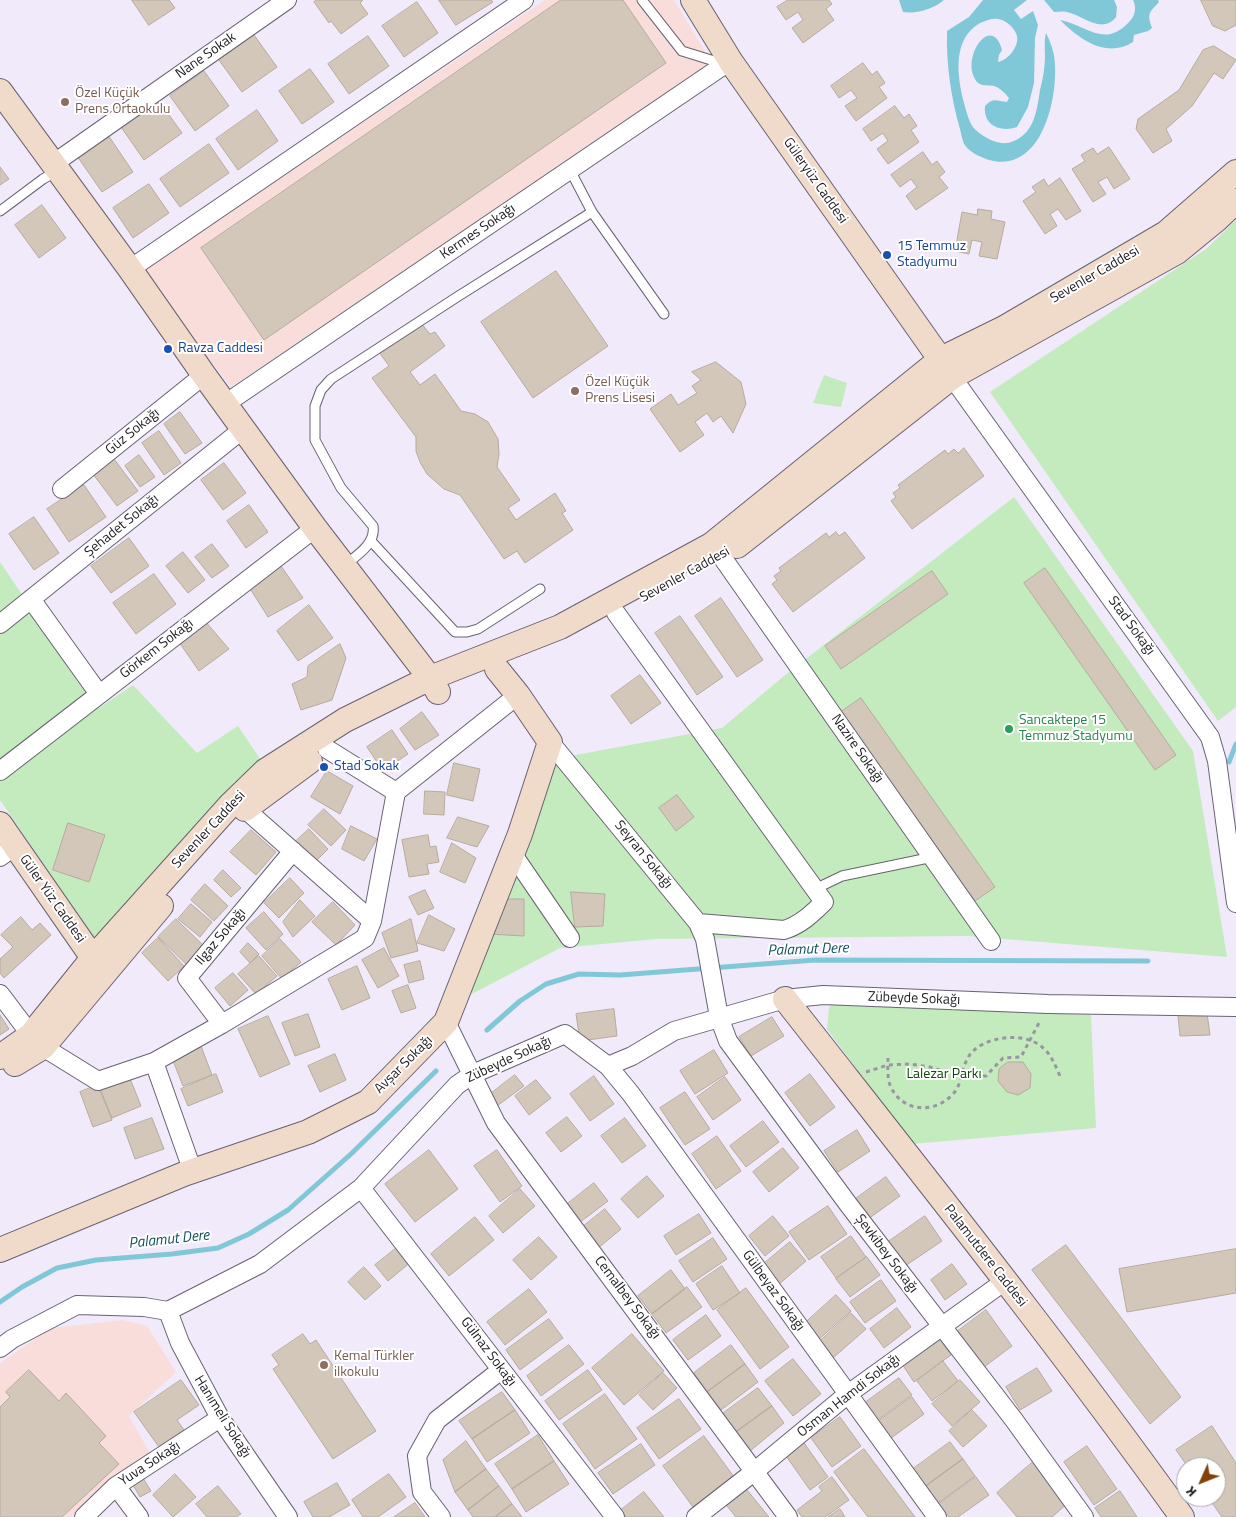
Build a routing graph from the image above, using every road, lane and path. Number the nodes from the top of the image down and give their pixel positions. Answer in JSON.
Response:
{"nodes":[{"id":1,"x":286,"y":0,"type":"edge"},
{"id":2,"x":524,"y":0,"type":"edge"},
{"id":3,"x":642,"y":0,"type":"edge"},
{"id":4,"x":693,"y":0,"type":"edge"},
{"id":5,"x":727,"y":63,"type":"junction"},
{"id":6,"x":2,"y":99,"type":"edge"},
{"id":7,"x":55,"y":167,"type":"junction"},
{"id":8,"x":570,"y":170,"type":"junction"},
{"id":9,"x":1236,"y":172,"type":"edge"},
{"id":10,"x":1236,"y":201,"type":"edge"},
{"id":11,"x":0,"y":211,"type":"edge"},
{"id":12,"x":592,"y":212,"type":"junction"},
{"id":13,"x":130,"y":269,"type":"junction"},
{"id":14,"x":664,"y":314,"type":"dead end"},
{"id":15,"x":947,"y":368,"type":"junction"},
{"id":16,"x":204,"y":375,"type":"junction"},
{"id":17,"x":225,"y":404,"type":"junction"},
{"id":18,"x":243,"y":429,"type":"junction"},
{"id":19,"x":62,"y":489,"type":"dead end"},
{"id":20,"x":315,"y":528,"type":"junction"},
{"id":21,"x":371,"y":541,"type":"junction"},
{"id":22,"x":722,"y":557,"type":"junction"},
{"id":23,"x":344,"y":566,"type":"junction"},
{"id":24,"x":540,"y":589,"type":"dead end"},
{"id":25,"x":31,"y":599,"type":"junction"},
{"id":26,"x":616,"y":613,"type":"junction"},
{"id":27,"x":0,"y":624,"type":"edge"},
{"id":28,"x":497,"y":669,"type":"junction"},
{"id":29,"x":434,"y":685,"type":"junction"},
{"id":30,"x":99,"y":694,"type":"junction"},
{"id":31,"x":518,"y":695,"type":"junction"},
{"id":32,"x":550,"y":742,"type":"junction"},
{"id":33,"x":328,"y":749,"type":"junction"},
{"id":34,"x":0,"y":770,"type":"edge"},
{"id":35,"x":396,"y":792,"type":"junction"},
{"id":36,"x":245,"y":809,"type":"junction"},
{"id":37,"x":0,"y":824,"type":"edge"},
{"id":38,"x":293,"y":851,"type":"junction"},
{"id":39,"x":8,"y":852,"type":"edge"},
{"id":40,"x":512,"y":853,"type":"junction"},
{"id":41,"x":933,"y":857,"type":"junction"},
{"id":42,"x":1234,"y":873,"type":"edge"},
{"id":43,"x":815,"y":890,"type":"junction"},
{"id":44,"x":1236,"y":903,"type":"edge"},
{"id":45,"x":372,"y":921,"type":"junction"},
{"id":46,"x":698,"y":922,"type":"junction"},
{"id":47,"x":570,"y":938,"type":"dead end"},
{"id":48,"x":991,"y":941,"type":"dead end"},
{"id":49,"x":99,"y":965,"type":"junction"},
{"id":50,"x":712,"y":979,"type":"joint"},
{"id":51,"x":0,"y":994,"type":"edge"},
{"id":52,"x":785,"y":999,"type":"junction"},
{"id":53,"x":1236,"y":1007,"type":"edge"},
{"id":54,"x":719,"y":1018,"type":"junction"},
{"id":55,"x":446,"y":1022,"type":"junction"},
{"id":56,"x":222,"y":1024,"type":"junction"},
{"id":57,"x":1030,"y":1040,"type":"junction"},
{"id":58,"x":37,"y":1041,"type":"junction"},
{"id":59,"x":0,"y":1057,"type":"edge"},
{"id":60,"x":888,"y":1058,"type":"dead end"},
{"id":61,"x":154,"y":1062,"type":"junction"},
{"id":62,"x":888,"y":1065,"type":"junction"},
{"id":63,"x":608,"y":1066,"type":"junction"},
{"id":64,"x":0,"y":1072,"type":"edge"},
{"id":65,"x":473,"y":1074,"type":"junction"},
{"id":66,"x":1060,"y":1076,"type":"dead end"},
{"id":67,"x":961,"y":1077,"type":"junction"},
{"id":68,"x":847,"y":1078,"type":"junction"},
{"id":69,"x":193,"y":1172,"type":"junction"},
{"id":70,"x":361,"y":1188,"type":"junction"},
{"id":71,"x":0,"y":1250,"type":"edge"},
{"id":72,"x":1005,"y":1281,"type":"junction"},
{"id":73,"x":168,"y":1311,"type":"junction"},
{"id":74,"x":941,"y":1326,"type":"junction"},
{"id":75,"x":0,"y":1348,"type":"edge"},
{"id":76,"x":501,"y":1370,"type":"junction"},
{"id":77,"x":848,"y":1394,"type":"junction"},
{"id":78,"x":220,"y":1418,"type":"junction"},
{"id":79,"x":755,"y":1471,"type":"junction"},
{"id":80,"x":116,"y":1486,"type":"junction"},
{"id":81,"x":282,"y":1515,"type":"edge"},
{"id":82,"x":84,"y":1517,"type":"edge"},
{"id":83,"x":139,"y":1517,"type":"edge"},
{"id":84,"x":441,"y":1517,"type":"edge"},
{"id":85,"x":615,"y":1517,"type":"edge"},
{"id":86,"x":696,"y":1517,"type":"edge"},
{"id":87,"x":788,"y":1517,"type":"edge"},
{"id":88,"x":938,"y":1517,"type":"edge"},
{"id":89,"x":1084,"y":1517,"type":"edge"},
{"id":90,"x":1182,"y":1517,"type":"edge"}],
"edges":[{"from":1,"to":7,"type":"street","name":"Nane Sokak"},
{"from":2,"to":13,"type":"street"},
{"from":3,"to":5,"type":"lane"},
{"from":4,"to":5,"type":"main road","name":"Güleryüz Caddesi"},
{"from":5,"to":8,"type":"street","name":"Kermes Sokağı"},
{"from":5,"to":15,"type":"main road","name":"Güleryüz Caddesi"},
{"from":6,"to":7,"type":"main road"},
{"from":7,"to":11,"type":"lane"},
{"from":7,"to":13,"type":"main road"},
{"from":8,"to":12,"type":"lane"},
{"from":8,"to":17,"type":"street","name":"Kermes Sokağı"},
{"from":9,"to":15,"type":"main road","name":"Sevenler Caddesi"},
{"from":10,"to":15,"type":"main road","name":"Sevenler Caddesi"},
{"from":12,"to":14,"type":"lane"},
{"from":12,"to":21,"type":"lane"},
{"from":13,"to":16,"type":"main road"},
{"from":15,"to":22,"type":"main road","name":"Sevenler Caddesi"},
{"from":15,"to":29,"type":"main road","name":"Sevenler Caddesi"},
{"from":15,"to":42,"type":"street","name":"Stad Sokağı"},
{"from":16,"to":17,"type":"main road"},
{"from":16,"to":19,"type":"street","name":"Güz Sokağı"},
{"from":17,"to":18,"type":"main road"},
{"from":18,"to":20,"type":"main road"},
{"from":18,"to":25,"type":"street","name":"Şehadet Sokağı"},
{"from":20,"to":23,"type":"main road"},
{"from":20,"to":30,"type":"street","name":"Görkem Sokağı"},
{"from":21,"to":23,"type":"lane"},
{"from":21,"to":24,"type":"lane"},
{"from":22,"to":26,"type":"main road","name":"Sevenler Caddesi"},
{"from":22,"to":41,"type":"street","name":"Nazire Sokağı"},
{"from":23,"to":29,"type":"main road"},
{"from":25,"to":27,"type":"street","name":"Şehadet Sokağı"},
{"from":25,"to":30,"type":"street"},
{"from":26,"to":28,"type":"main road","name":"Sevenler Caddesi"},
{"from":26,"to":43,"type":"street"},
{"from":28,"to":29,"type":"main road","name":"Sevenler Caddesi"},
{"from":28,"to":31,"type":"main road"},
{"from":29,"to":33,"type":"main road","name":"Sevenler Caddesi"},
{"from":29,"to":49,"type":"main road","name":"Sevenler Caddesi"},
{"from":30,"to":34,"type":"street","name":"Görkem Sokağı"},
{"from":31,"to":32,"type":"main road"},
{"from":31,"to":35,"type":"street"},
{"from":32,"to":40,"type":"main road","name":"Avşar Sokağı"},
{"from":32,"to":46,"type":"street","name":"Seyran Sokağı"},
{"from":33,"to":35,"type":"street"},
{"from":33,"to":36,"type":"main road","name":"Sevenler Caddesi"},
{"from":35,"to":45,"type":"street"},
{"from":36,"to":38,"type":"street"},
{"from":36,"to":49,"type":"main road","name":"Sevenler Caddesi"},
{"from":37,"to":39,"type":"main road","name":"Güler Yüz Caddesi"},
{"from":38,"to":45,"type":"street"},
{"from":38,"to":56,"type":"street","name":"Ilgaz Sokağı"},
{"from":39,"to":49,"type":"main road","name":"Güler Yüz Caddesi"},
{"from":40,"to":47,"type":"street"},
{"from":40,"to":55,"type":"main road","name":"Avşar Sokağı"},
{"from":41,"to":43,"type":"lane"},
{"from":41,"to":48,"type":"street","name":"Nazire Sokağı"},
{"from":42,"to":44,"type":"street","name":"Stad Sokağı"},
{"from":43,"to":46,"type":"street"},
{"from":45,"to":56,"type":"street"},
{"from":46,"to":50,"type":"street","name":"Seyran Sokağı"},
{"from":49,"to":58,"type":"main road","name":"Sevenler Caddesi"},
{"from":50,"to":54,"type":"street","name":"Şevkibey Sokağı"},
{"from":51,"to":58,"type":"street"},
{"from":52,"to":53,"type":"street","name":"Zübeyde Sokağı"},
{"from":52,"to":54,"type":"street","name":"Zübeyde Sokağı"},
{"from":52,"to":68,"type":"main road","name":"Palamutdere Caddesi"},
{"from":54,"to":63,"type":"street","name":"Zübeyde Sokağı"},
{"from":54,"to":74,"type":"street","name":"Şevkibey Sokağı"},
{"from":55,"to":65,"type":"street","name":"Cemalbey Sokağı"},
{"from":55,"to":69,"type":"main road","name":"Avşar Sokağı"},
{"from":56,"to":61,"type":"street"},
{"from":57,"to":66,"type":"path"},
{"from":57,"to":67,"type":"path"},
{"from":57,"to":67,"type":"path"},
{"from":58,"to":59,"type":"main road","name":"Sevenler Caddesi"},
{"from":58,"to":61,"type":"street"},
{"from":58,"to":64,"type":"main road","name":"Sevenler Caddesi"},
{"from":60,"to":62,"type":"path"},
{"from":61,"to":69,"type":"street"},
{"from":62,"to":67,"type":"path"},
{"from":62,"to":67,"type":"path"},
{"from":62,"to":68,"type":"path"},
{"from":63,"to":65,"type":"street","name":"Zübeyde Sokağı"},
{"from":63,"to":77,"type":"street","name":"Gülbeyaz Sokağı"},
{"from":65,"to":70,"type":"street","name":"Zübeyde Sokağı"},
{"from":65,"to":79,"type":"street","name":"Cemalbey Sokağı"},
{"from":68,"to":72,"type":"main road","name":"Palamutdere Caddesi"},
{"from":69,"to":71,"type":"main road","name":"Avşar Sokağı"},
{"from":70,"to":73,"type":"street","name":"Zübeyde Sokağı"},
{"from":70,"to":76,"type":"street","name":"Gülnaz Sokağı"},
{"from":72,"to":74,"type":"street","name":"Osman Hamdi Sokağı"},
{"from":72,"to":90,"type":"main road","name":"Palamutdere Caddesi"},
{"from":73,"to":75,"type":"street"},
{"from":73,"to":78,"type":"street","name":"Hanımeli Sokağı"},
{"from":74,"to":77,"type":"street","name":"Osman Hamdi Sokağı"},
{"from":74,"to":89,"type":"street","name":"Şevkibey Sokağı"},
{"from":76,"to":84,"type":"street"},
{"from":76,"to":85,"type":"street","name":"Gülnaz Sokağı"},
{"from":77,"to":79,"type":"street","name":"Osman Hamdi Sokağı"},
{"from":77,"to":88,"type":"street","name":"Gülbeyaz Sokağı"},
{"from":78,"to":80,"type":"street","name":"Yuva Sokağı"},
{"from":78,"to":81,"type":"street","name":"Hanımeli Sokağı"},
{"from":79,"to":86,"type":"street","name":"Osman Hamdi Sokağı"},
{"from":79,"to":87,"type":"street","name":"Cemalbey Sokağı"},
{"from":80,"to":82,"type":"street","name":"Yuva Sokağı"},
{"from":80,"to":83,"type":"street"}]}
